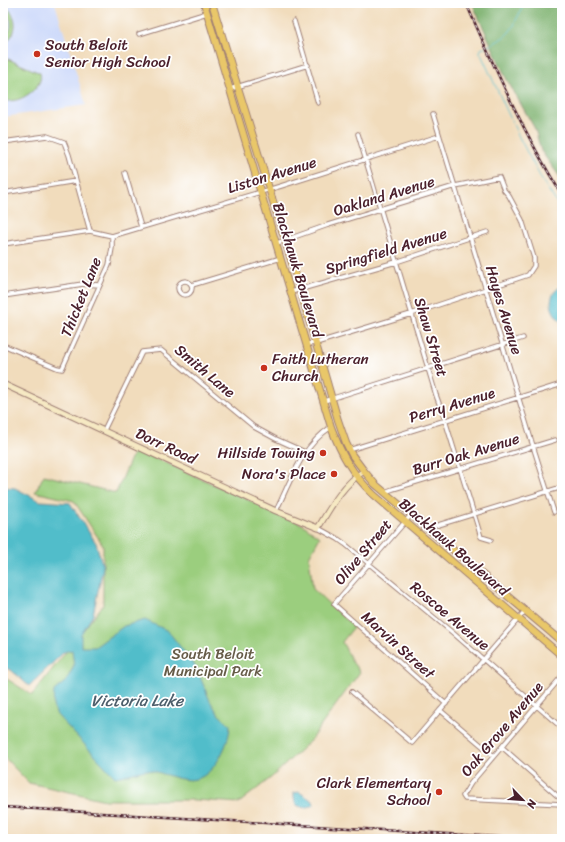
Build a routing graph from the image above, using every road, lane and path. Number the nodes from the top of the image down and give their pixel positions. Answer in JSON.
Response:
{"nodes":[{"id":1,"x":204,"y":3,"type":"edge"},
{"id":2,"x":213,"y":6,"type":"edge"},
{"id":3,"x":207,"y":13,"type":"junction"},
{"id":4,"x":294,"y":21,"type":"dead end"},
{"id":5,"x":139,"y":34,"type":"dead end"},
{"id":6,"x":308,"y":65,"type":"junction"},
{"id":7,"x":238,"y":86,"type":"junction"},
{"id":8,"x":230,"y":89,"type":"junction"},
{"id":9,"x":318,"y":103,"type":"dead end"},
{"id":10,"x":433,"y":114,"type":"dead end"},
{"id":11,"x":358,"y":134,"type":"dead end"},
{"id":12,"x":439,"y":136,"type":"junction"},
{"id":13,"x":3,"y":142,"type":"edge"},
{"id":14,"x":366,"y":159,"type":"junction"},
{"id":15,"x":125,"y":174,"type":"dead end"},
{"id":16,"x":76,"y":180,"type":"junction"},
{"id":17,"x":455,"y":186,"type":"junction"},
{"id":18,"x":270,"y":189,"type":"junction"},
{"id":19,"x":261,"y":192,"type":"junction"},
{"id":20,"x":3,"y":193,"type":"edge"},
{"id":21,"x":381,"y":209,"type":"junction"},
{"id":22,"x":141,"y":227,"type":"junction"},
{"id":23,"x":90,"y":231,"type":"junction"},
{"id":24,"x":487,"y":232,"type":"dead end"},
{"id":25,"x":112,"y":236,"type":"junction"},
{"id":26,"x":471,"y":238,"type":"junction"},
{"id":27,"x":285,"y":240,"type":"junction"},
{"id":28,"x":277,"y":243,"type":"junction"},
{"id":29,"x":3,"y":244,"type":"edge"},
{"id":30,"x":281,"y":258,"type":"junction"},
{"id":31,"x":396,"y":262,"type":"junction"},
{"id":32,"x":100,"y":285,"type":"junction"},
{"id":33,"x":192,"y":285,"type":"junction"},
{"id":34,"x":300,"y":289,"type":"junction"},
{"id":35,"x":485,"y":289,"type":"junction"},
{"id":36,"x":291,"y":292,"type":"junction"},
{"id":37,"x":3,"y":296,"type":"edge"},
{"id":38,"x":411,"y":314,"type":"junction"},
{"id":39,"x":523,"y":338,"type":"dead end"},
{"id":40,"x":316,"y":343,"type":"junction"},
{"id":41,"x":307,"y":344,"type":"junction"},
{"id":42,"x":3,"y":345,"type":"edge"},
{"id":43,"x":502,"y":345,"type":"junction"},
{"id":44,"x":428,"y":368,"type":"junction"},
{"id":45,"x":3,"y":384,"type":"edge"},
{"id":46,"x":562,"y":384,"type":"edge"},
{"id":47,"x":332,"y":398,"type":"junction"},
{"id":48,"x":518,"y":398,"type":"junction"},
{"id":49,"x":324,"y":401,"type":"junction"},
{"id":50,"x":445,"y":420,"type":"junction"},
{"id":51,"x":331,"y":426,"type":"junction"},
{"id":52,"x":104,"y":430,"type":"junction"},
{"id":53,"x":555,"y":440,"type":"dead end"},
{"id":54,"x":533,"y":446,"type":"junction"},
{"id":55,"x":349,"y":450,"type":"junction"},
{"id":56,"x":305,"y":452,"type":"junction"},
{"id":57,"x":460,"y":468,"type":"junction"},
{"id":58,"x":364,"y":471,"type":"junction"},
{"id":59,"x":356,"y":476,"type":"junction"},
{"id":60,"x":562,"y":487,"type":"edge"},
{"id":61,"x":548,"y":491,"type":"junction"},
{"id":62,"x":385,"y":492,"type":"junction"},
{"id":63,"x":276,"y":511,"type":"junction"},
{"id":64,"x":554,"y":512,"type":"dead end"},
{"id":65,"x":474,"y":514,"type":"junction"},
{"id":66,"x":411,"y":515,"type":"junction"},
{"id":67,"x":404,"y":522,"type":"junction"},
{"id":68,"x":318,"y":528,"type":"junction"},
{"id":69,"x":428,"y":529,"type":"junction"},
{"id":70,"x":491,"y":540,"type":"dead end"},
{"id":71,"x":369,"y":564,"type":"junction"},
{"id":72,"x":334,"y":604,"type":"joint"},
{"id":73,"x":525,"y":611,"type":"junction"},
{"id":74,"x":518,"y":619,"type":"junction"},
{"id":75,"x":562,"y":642,"type":"edge"},
{"id":76,"x":562,"y":656,"type":"edge"},
{"id":77,"x":484,"y":660,"type":"junction"},
{"id":78,"x":562,"y":676,"type":"edge"},
{"id":79,"x":352,"y":692,"type":"dead end"},
{"id":80,"x":446,"y":704,"type":"junction"},
{"id":81,"x":537,"y":706,"type":"junction"},
{"id":82,"x":440,"y":710,"type":"junction"},
{"id":83,"x":562,"y":728,"type":"edge"},
{"id":84,"x":502,"y":747,"type":"junction"},
{"id":85,"x":494,"y":756,"type":"junction"},
{"id":86,"x":562,"y":800,"type":"edge"},
{"id":87,"x":562,"y":804,"type":"edge"}],
"edges":[{"from":1,"to":3,"type":"main road","name":"Blackhawk Boulevard"},
{"from":2,"to":7,"type":"main road","name":"Blackhawk Boulevard"},
{"from":3,"to":5,"type":"street"},
{"from":3,"to":8,"type":"main road","name":"Blackhawk Boulevard"},
{"from":4,"to":6,"type":"street"},
{"from":6,"to":7,"type":"street"},
{"from":6,"to":9,"type":"street"},
{"from":7,"to":8,"type":"street"},
{"from":7,"to":18,"type":"main road","name":"Blackhawk Boulevard"},
{"from":8,"to":19,"type":"main road","name":"Blackhawk Boulevard"},
{"from":10,"to":12,"type":"street","name":"Hayes Avenue"},
{"from":11,"to":14,"type":"street","name":"Shaw Street"},
{"from":12,"to":14,"type":"street","name":"Liston Avenue"},
{"from":12,"to":17,"type":"street","name":"Hayes Avenue"},
{"from":13,"to":16,"type":"street"},
{"from":14,"to":18,"type":"street","name":"Liston Avenue"},
{"from":14,"to":21,"type":"street","name":"Shaw Street"},
{"from":15,"to":22,"type":"street"},
{"from":16,"to":20,"type":"street"},
{"from":16,"to":23,"type":"street"},
{"from":17,"to":21,"type":"street","name":"Oakland Avenue"},
{"from":17,"to":26,"type":"street","name":"Hayes Avenue"},
{"from":17,"to":35,"type":"street","name":"Oakland Avenue"},
{"from":18,"to":19,"type":"street","name":"Liston Avenue"},
{"from":18,"to":27,"type":"main road","name":"Blackhawk Boulevard"},
{"from":19,"to":22,"type":"street","name":"Liston Avenue"},
{"from":19,"to":28,"type":"main road","name":"Blackhawk Boulevard"},
{"from":21,"to":27,"type":"street","name":"Oakland Avenue"},
{"from":21,"to":31,"type":"street","name":"Shaw Street"},
{"from":22,"to":25,"type":"street","name":"Liston Avenue"},
{"from":23,"to":25,"type":"street"},
{"from":23,"to":29,"type":"street"},
{"from":24,"to":26,"type":"street","name":"Springfield Avenue"},
{"from":25,"to":32,"type":"street","name":"Thicket Lane"},
{"from":26,"to":31,"type":"street","name":"Springfield Avenue"},
{"from":26,"to":35,"type":"street","name":"Hayes Avenue"},
{"from":27,"to":28,"type":"street","name":"Oakland Avenue"},
{"from":27,"to":34,"type":"main road","name":"Blackhawk Boulevard"},
{"from":28,"to":30,"type":"main road","name":"Blackhawk Boulevard"},
{"from":30,"to":33,"type":"street"},
{"from":30,"to":36,"type":"main road","name":"Blackhawk Boulevard"},
{"from":31,"to":34,"type":"street","name":"Springfield Avenue"},
{"from":31,"to":38,"type":"street","name":"Shaw Street"},
{"from":32,"to":37,"type":"street"},
{"from":32,"to":42,"type":"street","name":"Thicket Lane"},
{"from":33,"to":33,"type":"street"},
{"from":34,"to":36,"type":"street","name":"Springfield Avenue"},
{"from":34,"to":40,"type":"main road","name":"Blackhawk Boulevard"},
{"from":35,"to":38,"type":"street"},
{"from":35,"to":43,"type":"street","name":"Hayes Avenue"},
{"from":36,"to":41,"type":"main road","name":"Blackhawk Boulevard"},
{"from":38,"to":40,"type":"street"},
{"from":38,"to":44,"type":"street","name":"Shaw Street"},
{"from":39,"to":43,"type":"street"},
{"from":40,"to":41,"type":"street"},
{"from":40,"to":47,"type":"main road","name":"Blackhawk Boulevard"},
{"from":41,"to":49,"type":"main road","name":"Blackhawk Boulevard"},
{"from":43,"to":44,"type":"street"},
{"from":43,"to":48,"type":"street","name":"Hayes Avenue"},
{"from":44,"to":47,"type":"street"},
{"from":44,"to":50,"type":"street","name":"Shaw Street"},
{"from":45,"to":52,"type":"street","name":"Dorr Road"},
{"from":46,"to":48,"type":"street","name":"Perry Avenue"},
{"from":47,"to":49,"type":"street"},
{"from":47,"to":55,"type":"main road","name":"Blackhawk Boulevard"},
{"from":48,"to":50,"type":"street","name":"Perry Avenue"},
{"from":48,"to":54,"type":"street","name":"Hayes Avenue"},
{"from":49,"to":51,"type":"main road","name":"Blackhawk Boulevard"},
{"from":50,"to":55,"type":"street","name":"Perry Avenue"},
{"from":50,"to":57,"type":"street","name":"Shaw Street"},
{"from":51,"to":56,"type":"street"},
{"from":51,"to":59,"type":"main road","name":"Blackhawk Boulevard"},
{"from":52,"to":56,"type":"street","name":"Smith Lane"},
{"from":52,"to":63,"type":"street","name":"Dorr Road"},
{"from":53,"to":54,"type":"street","name":"Burr Oak Avenue"},
{"from":54,"to":57,"type":"street","name":"Burr Oak Avenue"},
{"from":54,"to":61,"type":"street","name":"Hayes Avenue"},
{"from":55,"to":58,"type":"main road","name":"Blackhawk Boulevard"},
{"from":56,"to":63,"type":"street"},
{"from":57,"to":62,"type":"street","name":"Burr Oak Avenue"},
{"from":57,"to":65,"type":"street","name":"Shaw Street"},
{"from":58,"to":59,"type":"street"},
{"from":58,"to":62,"type":"main road","name":"Blackhawk Boulevard"},
{"from":59,"to":67,"type":"main road","name":"Blackhawk Boulevard"},
{"from":59,"to":68,"type":"street"},
{"from":60,"to":61,"type":"street"},
{"from":61,"to":64,"type":"street","name":"Hayes Avenue"},
{"from":61,"to":65,"type":"street"},
{"from":62,"to":66,"type":"main road","name":"Blackhawk Boulevard"},
{"from":63,"to":68,"type":"street","name":"Dorr Road"},
{"from":65,"to":69,"type":"street"},
{"from":65,"to":70,"type":"street","name":"Shaw Street"},
{"from":66,"to":67,"type":"street","name":"Olive Street"},
{"from":66,"to":69,"type":"main road","name":"Blackhawk Boulevard"},
{"from":67,"to":71,"type":"street","name":"Olive Street"},
{"from":67,"to":74,"type":"main road","name":"Blackhawk Boulevard"},
{"from":68,"to":71,"type":"street","name":"Roscoe Avenue"},
{"from":69,"to":73,"type":"main road","name":"Blackhawk Boulevard"},
{"from":71,"to":72,"type":"street","name":"Olive Street"},
{"from":71,"to":77,"type":"street","name":"Roscoe Avenue"},
{"from":72,"to":80,"type":"street","name":"Marvin Street"},
{"from":73,"to":74,"type":"street"},
{"from":73,"to":75,"type":"main road","name":"Blackhawk Boulevard"},
{"from":74,"to":76,"type":"main road","name":"Blackhawk Boulevard"},
{"from":74,"to":77,"type":"street"},
{"from":77,"to":80,"type":"street"},
{"from":77,"to":81,"type":"street","name":"Roscoe Avenue"},
{"from":78,"to":81,"type":"street","name":"Oak Grove Avenue"},
{"from":79,"to":82,"type":"street"},
{"from":80,"to":82,"type":"street"},
{"from":81,"to":83,"type":"street","name":"Roscoe Avenue"},
{"from":81,"to":84,"type":"street","name":"Oak Grove Avenue"},
{"from":82,"to":85,"type":"street"},
{"from":84,"to":85,"type":"street","name":"Oak Grove Avenue"},
{"from":84,"to":86,"type":"street"},
{"from":85,"to":87,"type":"street","name":"Oak Grove Avenue"}]}
